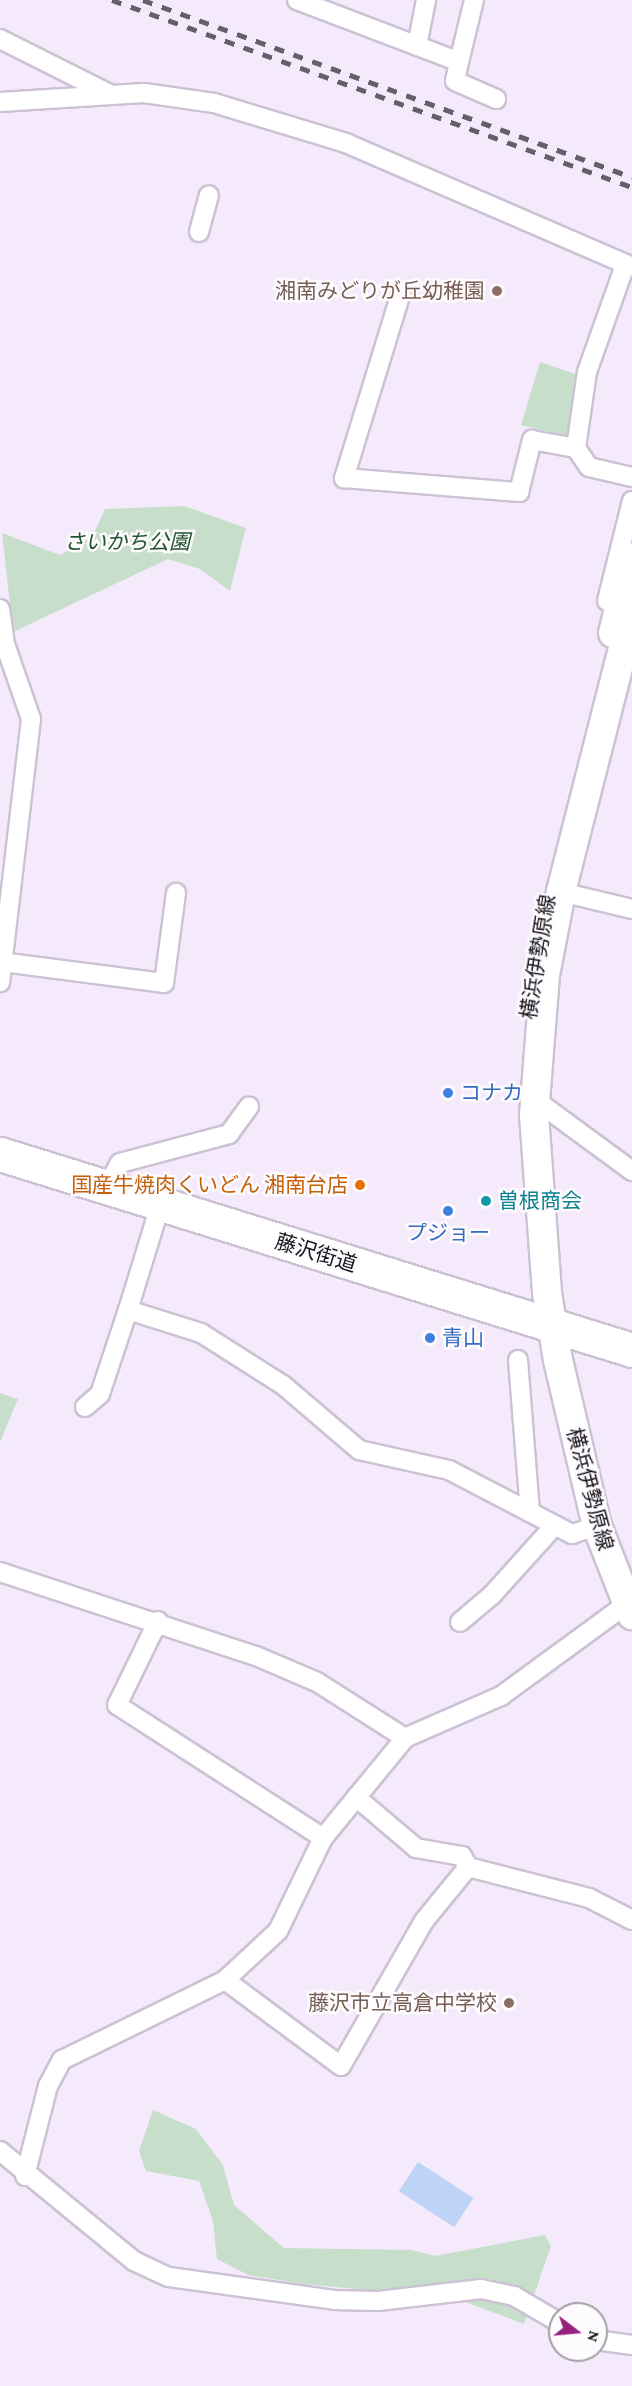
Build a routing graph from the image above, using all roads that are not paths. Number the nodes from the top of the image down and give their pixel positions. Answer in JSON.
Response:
{"nodes":[{"id":1,"x":297,"y":0,"type":"edge"},
{"id":2,"x":426,"y":0,"type":"edge"},
{"id":3,"x":474,"y":0,"type":"edge"},
{"id":4,"x":0,"y":39,"type":"edge"},
{"id":5,"x":417,"y":46,"type":"junction"},
{"id":6,"x":459,"y":62,"type":"junction"},
{"id":7,"x":109,"y":94,"type":"junction"},
{"id":8,"x":496,"y":99,"type":"dead end"},
{"id":9,"x":0,"y":102,"type":"edge"},
{"id":10,"x":209,"y":195,"type":"dead end"},
{"id":11,"x":199,"y":232,"type":"dead end"},
{"id":12,"x":629,"y":266,"type":"edge"},
{"id":13,"x":401,"y":293,"type":"dead end"},
{"id":14,"x":576,"y":448,"type":"junction"},
{"id":15,"x":632,"y":477,"type":"edge"},
{"id":16,"x":632,"y":501,"type":"edge"},
{"id":17,"x":632,"y":557,"type":"edge"},
{"id":18,"x":0,"y":609,"type":"edge"},
{"id":19,"x":625,"y":632,"type":"edge"},
{"id":20,"x":561,"y":892,"type":"junction"},
{"id":21,"x":176,"y":893,"type":"dead end"},
{"id":22,"x":632,"y":909,"type":"edge"},
{"id":23,"x":2,"y":962,"type":"junction"},
{"id":24,"x":0,"y":982,"type":"edge"},
{"id":25,"x":534,"y":1099,"type":"junction"},
{"id":26,"x":249,"y":1106,"type":"dead end"},
{"id":27,"x":0,"y":1154,"type":"edge"},
{"id":28,"x":632,"y":1171,"type":"edge"},
{"id":29,"x":107,"y":1187,"type":"junction"},
{"id":30,"x":160,"y":1203,"type":"junction"},
{"id":31,"x":128,"y":1310,"type":"junction"},
{"id":32,"x":546,"y":1324,"type":"junction"},
{"id":33,"x":632,"y":1350,"type":"edge"},
{"id":34,"x":518,"y":1360,"type":"dead end"},
{"id":35,"x":85,"y":1407,"type":"dead end"},
{"id":36,"x":530,"y":1513,"type":"junction"},
{"id":37,"x":555,"y":1526,"type":"junction"},
{"id":38,"x":597,"y":1526,"type":"junction"},
{"id":39,"x":0,"y":1572,"type":"edge"},
{"id":40,"x":630,"y":1607,"type":"edge"},
{"id":41,"x":158,"y":1621,"type":"junction"},
{"id":42,"x":460,"y":1622,"type":"dead end"},
{"id":43,"x":405,"y":1738,"type":"junction"},
{"id":44,"x":356,"y":1797,"type":"junction"},
{"id":45,"x":323,"y":1838,"type":"junction"},
{"id":46,"x":468,"y":1867,"type":"junction"},
{"id":47,"x":632,"y":1920,"type":"edge"},
{"id":48,"x":225,"y":1980,"type":"junction"},
{"id":49,"x":0,"y":2151,"type":"edge"},
{"id":50,"x":25,"y":2176,"type":"junction"},
{"id":51,"x":548,"y":2316,"type":"edge"},
{"id":52,"x":608,"y":2342,"type":"edge"},
{"id":53,"x":632,"y":2345,"type":"edge"}],
"edges":[{"from":1,"to":5,"type":"street"},
{"from":2,"to":5,"type":"street"},
{"from":3,"to":6,"type":"street"},
{"from":4,"to":7,"type":"street"},
{"from":5,"to":6,"type":"street"},
{"from":6,"to":8,"type":"street"},
{"from":7,"to":9,"type":"street"},
{"from":7,"to":12,"type":"street"},
{"from":10,"to":11,"type":"street"},
{"from":12,"to":14,"type":"street"},
{"from":13,"to":14,"type":"street"},
{"from":14,"to":15,"type":"street"},
{"from":16,"to":19,"type":"street"},
{"from":17,"to":19,"type":"main road","name":"横浜伊勢原線"},
{"from":18,"to":23,"type":"street"},
{"from":19,"to":20,"type":"main road","name":"横浜伊勢原線"},
{"from":19,"to":32,"type":"main road","name":"横浜伊勢原線"},
{"from":20,"to":22,"type":"street"},
{"from":20,"to":25,"type":"main road","name":"横浜伊勢原線"},
{"from":21,"to":23,"type":"street"},
{"from":23,"to":24,"type":"street"},
{"from":25,"to":28,"type":"street"},
{"from":25,"to":32,"type":"main road","name":"横浜伊勢原線"},
{"from":26,"to":29,"type":"street"},
{"from":27,"to":29,"type":"highway","name":"藤沢街道"},
{"from":29,"to":30,"type":"highway","name":"藤沢街道"},
{"from":30,"to":31,"type":"street"},
{"from":30,"to":32,"type":"highway","name":"藤沢街道"},
{"from":31,"to":35,"type":"street"},
{"from":31,"to":36,"type":"street"},
{"from":32,"to":33,"type":"highway","name":"藤沢街道"},
{"from":32,"to":38,"type":"main road","name":"横浜伊勢原線"},
{"from":34,"to":36,"type":"street"},
{"from":36,"to":37,"type":"street"},
{"from":37,"to":38,"type":"street"},
{"from":37,"to":42,"type":"street"},
{"from":38,"to":40,"type":"main road","name":"横浜伊勢原線"},
{"from":39,"to":41,"type":"street"},
{"from":40,"to":43,"type":"street"},
{"from":41,"to":43,"type":"street"},
{"from":41,"to":45,"type":"street"},
{"from":43,"to":44,"type":"street"},
{"from":44,"to":45,"type":"street"},
{"from":44,"to":46,"type":"street"},
{"from":45,"to":48,"type":"street"},
{"from":46,"to":47,"type":"street"},
{"from":46,"to":48,"type":"street"},
{"from":48,"to":50,"type":"street"},
{"from":49,"to":50,"type":"street"},
{"from":50,"to":51,"type":"street"},
{"from":52,"to":53,"type":"street"}]}
